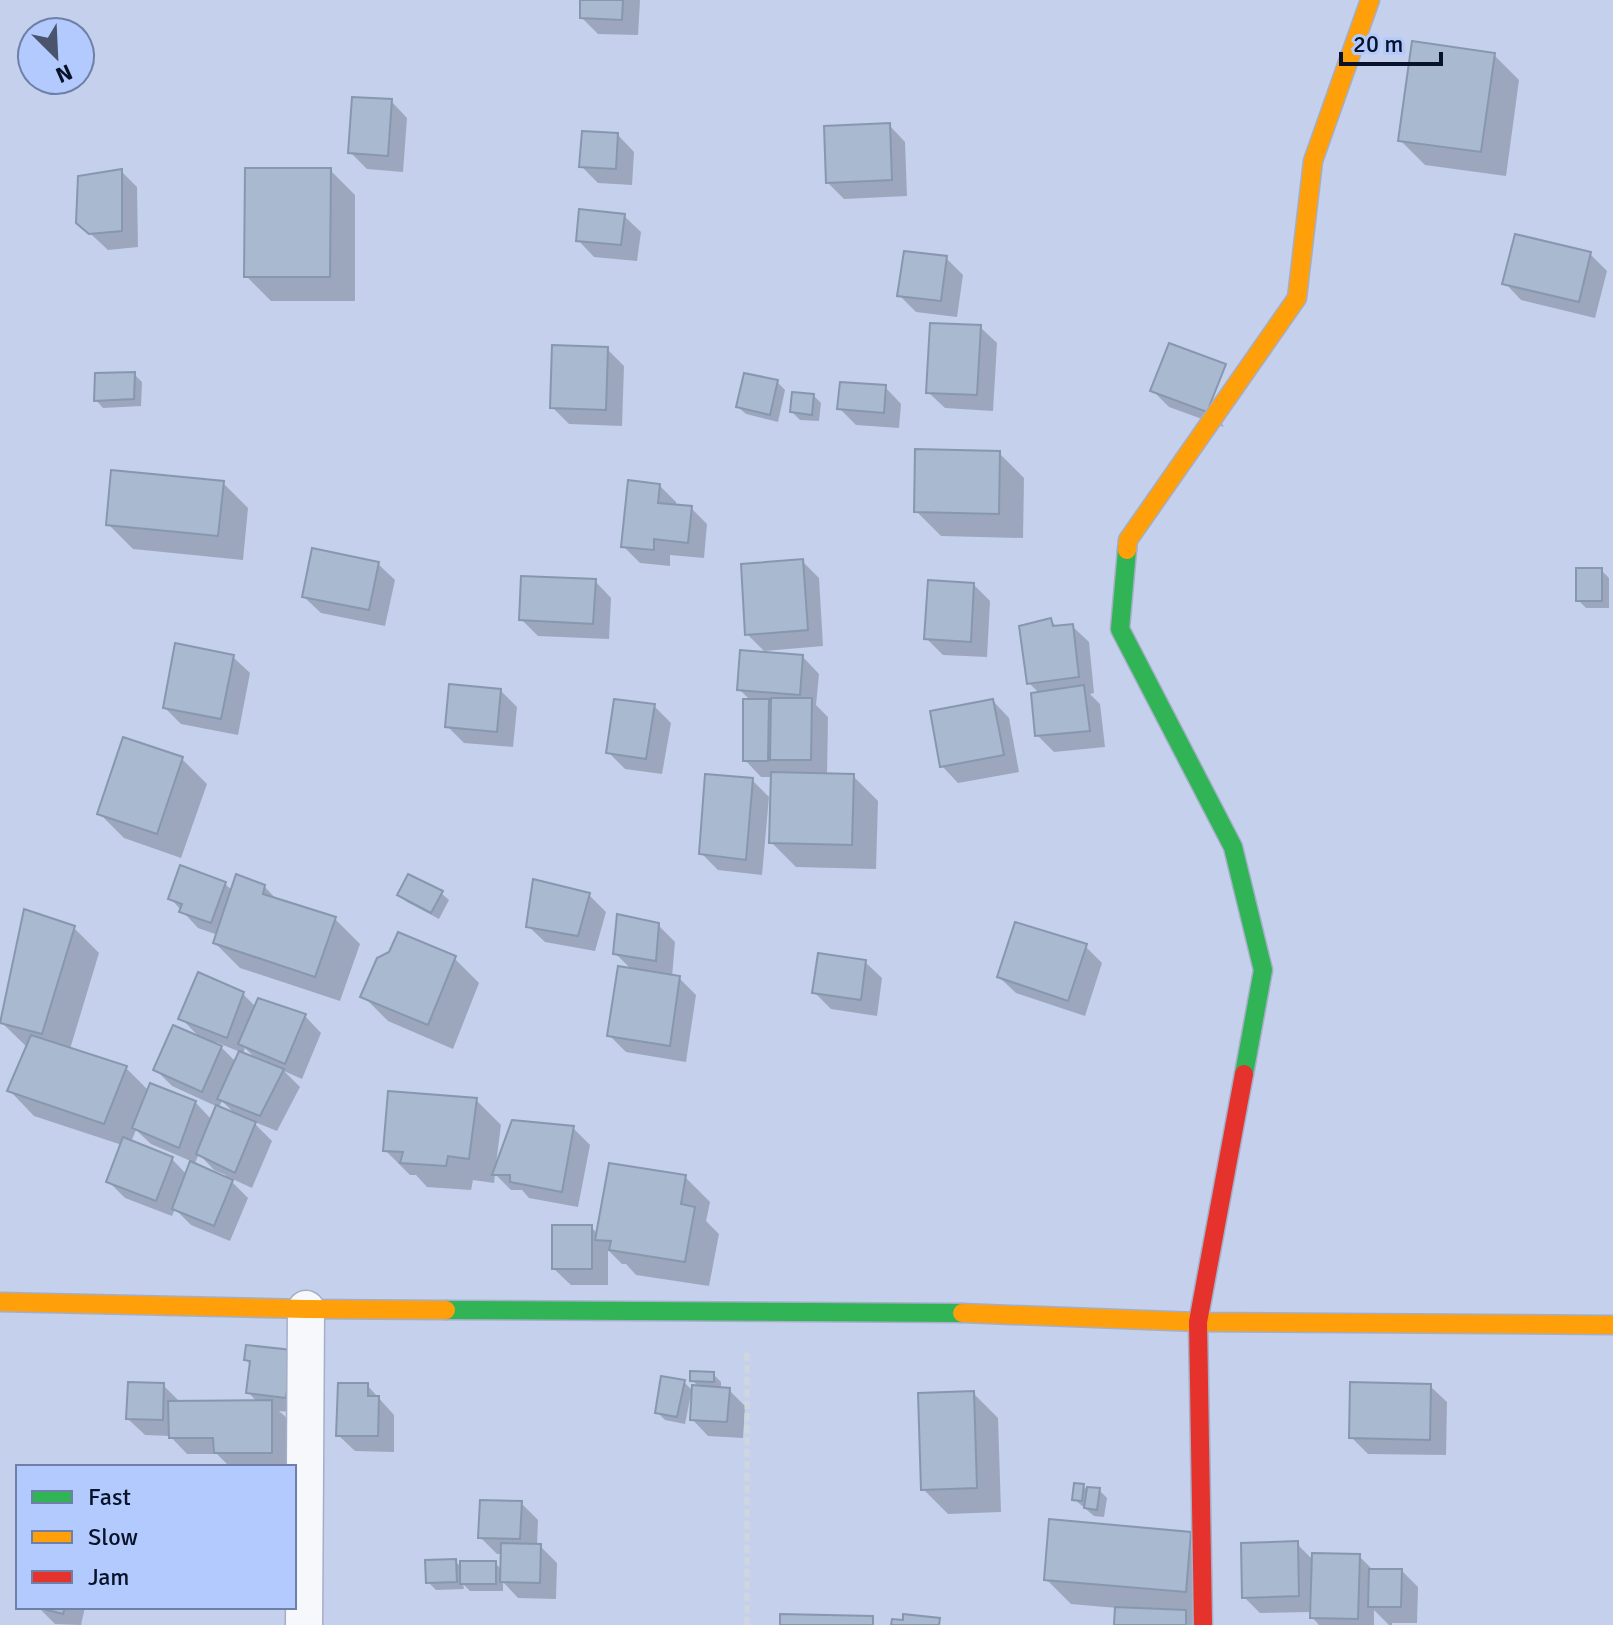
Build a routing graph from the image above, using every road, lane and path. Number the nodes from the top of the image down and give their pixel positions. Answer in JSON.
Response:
{"nodes":[{"id":1,"x":1370,"y":0,"type":"edge"},
{"id":2,"x":0,"y":1302,"type":"edge"},
{"id":3,"x":306,"y":1309,"type":"junction"},
{"id":4,"x":747,"y":1311,"type":"junction"},
{"id":5,"x":1198,"y":1322,"type":"junction"},
{"id":6,"x":1613,"y":1325,"type":"edge"},
{"id":7,"x":304,"y":1625,"type":"edge"},
{"id":8,"x":747,"y":1625,"type":"edge"},
{"id":9,"x":1203,"y":1625,"type":"edge"}],
"edges":[{"from":1,"to":5,"type":"street"},
{"from":2,"to":3,"type":"street"},
{"from":3,"to":4,"type":"street"},
{"from":3,"to":7,"type":"street"},
{"from":4,"to":5,"type":"street"},
{"from":4,"to":8,"type":"path"},
{"from":5,"to":6,"type":"street"},
{"from":5,"to":9,"type":"street"}]}
